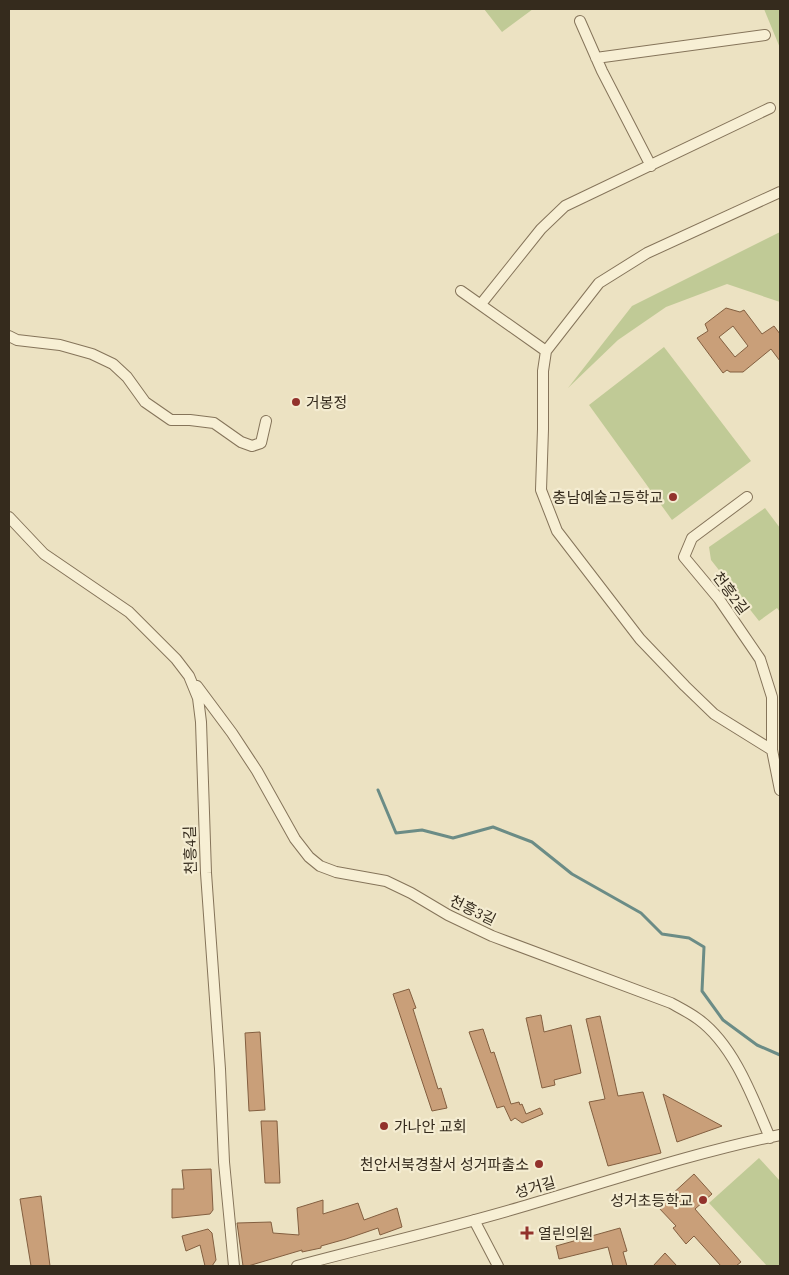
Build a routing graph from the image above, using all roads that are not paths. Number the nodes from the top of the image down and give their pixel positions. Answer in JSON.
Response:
{"nodes":[{"id":1,"x":580,"y":21,"type":"dead end"},
{"id":2,"x":765,"y":35,"type":"dead end"},
{"id":3,"x":596,"y":58,"type":"junction"},
{"id":4,"x":770,"y":108,"type":"dead end"},
{"id":5,"x":651,"y":166,"type":"junction"},
{"id":6,"x":780,"y":192,"type":"edge"},
{"id":7,"x":461,"y":291,"type":"dead end"},
{"id":8,"x":481,"y":304,"type":"junction"},
{"id":9,"x":9,"y":336,"type":"edge"},
{"id":10,"x":546,"y":351,"type":"junction"},
{"id":11,"x":266,"y":421,"type":"dead end"},
{"id":12,"x":747,"y":497,"type":"dead end"},
{"id":13,"x":9,"y":517,"type":"edge"},
{"id":14,"x":189,"y":676,"type":"junction"},
{"id":15,"x":776,"y":731,"type":"edge"},
{"id":16,"x":772,"y":750,"type":"junction"},
{"id":17,"x":780,"y":790,"type":"edge"},
{"id":18,"x":775,"y":1136,"type":"edge"},
{"id":19,"x":474,"y":1220,"type":"junction"},
{"id":20,"x":234,"y":1266,"type":"edge"},
{"id":21,"x":297,"y":1266,"type":"edge"},
{"id":22,"x":498,"y":1266,"type":"edge"}],
"edges":[{"from":1,"to":3,"type":"street"},
{"from":2,"to":3,"type":"street"},
{"from":3,"to":5,"type":"street"},
{"from":4,"to":5,"type":"street"},
{"from":5,"to":8,"type":"street"},
{"from":6,"to":10,"type":"street"},
{"from":7,"to":8,"type":"street"},
{"from":8,"to":10,"type":"street"},
{"from":9,"to":11,"type":"street"},
{"from":10,"to":16,"type":"street"},
{"from":12,"to":15,"type":"street","name":"천흥2길"},
{"from":13,"to":14,"type":"street","name":"천흥4길"},
{"from":14,"to":18,"type":"street","name":"천흥3길"},
{"from":14,"to":20,"type":"street","name":"천흥4길"},
{"from":15,"to":16,"type":"street","name":"천흥2길"},
{"from":16,"to":17,"type":"street","name":"천흥2길"},
{"from":18,"to":19,"type":"street","name":"성거길"},
{"from":19,"to":21,"type":"street","name":"성거길"},
{"from":19,"to":22,"type":"street"}]}
